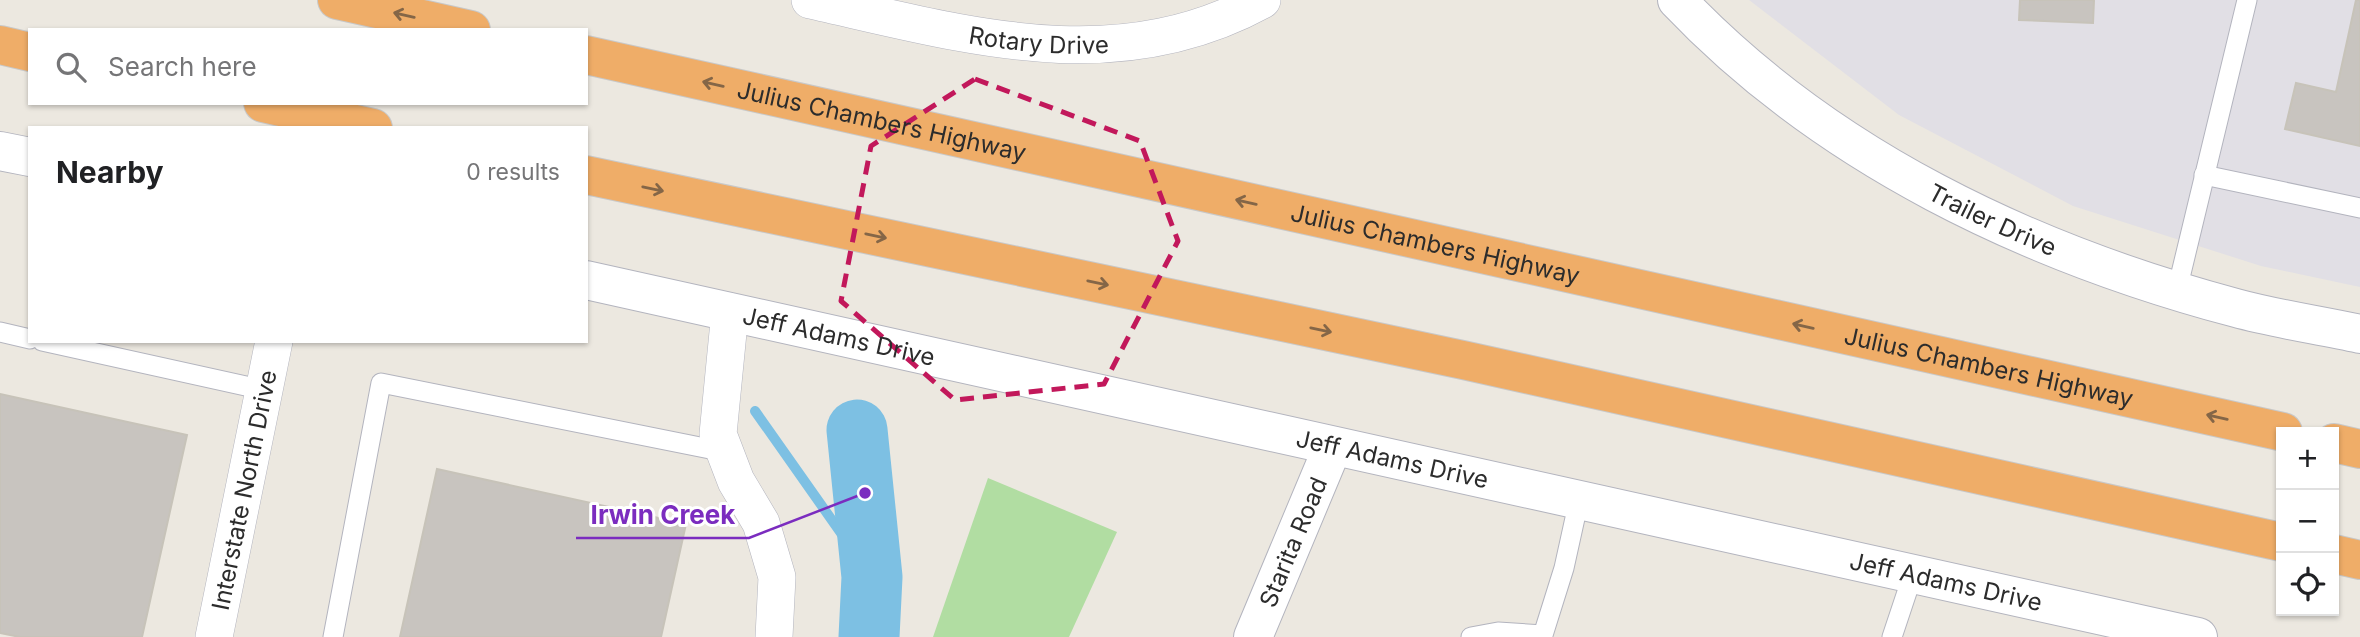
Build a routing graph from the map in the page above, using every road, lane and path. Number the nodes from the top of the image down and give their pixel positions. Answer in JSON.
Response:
{"nodes":[{"id":1,"x":337,"y":0,"type":"edge"},
{"id":2,"x":810,"y":0,"type":"edge"},
{"id":3,"x":1262,"y":0,"type":"edge"},
{"id":4,"x":1677,"y":0,"type":"edge"},
{"id":5,"x":2247,"y":0,"type":"edge"},
{"id":6,"x":462,"y":28,"type":"edge"},
{"id":7,"x":0,"y":45,"type":"edge"},
{"id":8,"x":28,"y":52,"type":"edge"},
{"id":9,"x":588,"y":55,"type":"edge"},
{"id":10,"x":271,"y":105,"type":"edge"},
{"id":11,"x":364,"y":126,"type":"edge"},
{"id":12,"x":0,"y":151,"type":"edge"},
{"id":13,"x":28,"y":157,"type":"edge"},
{"id":14,"x":588,"y":175,"type":"edge"},
{"id":15,"x":2204,"y":175,"type":"junction"},
{"id":16,"x":2360,"y":208,"type":"edge"},
{"id":17,"x":588,"y":280,"type":"edge"},
{"id":18,"x":2176,"y":290,"type":"junction"},
{"id":19,"x":730,"y":312,"type":"junction"},
{"id":20,"x":0,"y":332,"type":"edge"},
{"id":21,"x":2360,"y":334,"type":"edge"},
{"id":22,"x":28,"y":339,"type":"edge"},
{"id":23,"x":51,"y":343,"type":"edge"},
{"id":24,"x":274,"y":343,"type":"edge"},
{"id":25,"x":264,"y":390,"type":"junction"},
{"id":26,"x":2276,"y":430,"type":"edge"},
{"id":27,"x":2339,"y":444,"type":"edge"},
{"id":28,"x":1333,"y":446,"type":"junction"},
{"id":29,"x":2360,"y":449,"type":"edge"},
{"id":30,"x":724,"y":452,"type":"junction"},
{"id":31,"x":1579,"y":500,"type":"junction"},
{"id":32,"x":2276,"y":541,"type":"edge"},
{"id":33,"x":2339,"y":555,"type":"edge"},
{"id":34,"x":2360,"y":560,"type":"edge"},
{"id":35,"x":1913,"y":574,"type":"junction"},
{"id":36,"x":214,"y":637,"type":"edge"},
{"id":37,"x":333,"y":637,"type":"edge"},
{"id":38,"x":774,"y":637,"type":"edge"},
{"id":39,"x":1253,"y":637,"type":"edge"},
{"id":40,"x":1471,"y":637,"type":"edge"},
{"id":41,"x":1892,"y":637,"type":"edge"},
{"id":42,"x":2198,"y":637,"type":"edge"}],
"edges":[{"from":6,"to":1,"type":"highway","one_way":true},
{"from":2,"to":3,"type":"street","name":"Rotary Drive"},
{"from":4,"to":18,"type":"street","name":"Trailer Drive"},
{"from":5,"to":15,"type":"lane"},
{"from":7,"to":8,"type":"highway"},
{"from":26,"to":9,"type":"highway","name":"Julius Chambers Highway","one_way":true},
{"from":10,"to":11,"type":"highway"},
{"from":12,"to":13,"type":"street"},
{"from":14,"to":32,"type":"highway","one_way":true},
{"from":15,"to":16,"type":"lane"},
{"from":15,"to":18,"type":"lane"},
{"from":17,"to":19,"type":"street","name":"Jeff Adams Drive"},
{"from":18,"to":21,"type":"street","name":"Trailer Drive"},
{"from":19,"to":28,"type":"street","name":"Jeff Adams Drive"},
{"from":19,"to":30,"type":"street"},
{"from":20,"to":22,"type":"lane"},
{"from":23,"to":25,"type":"lane"},
{"from":24,"to":25,"type":"street","name":"Interstate North Drive"},
{"from":25,"to":36,"type":"street","name":"Interstate North Drive"},
{"from":27,"to":29,"type":"highway"},
{"from":28,"to":31,"type":"street","name":"Jeff Adams Drive"},
{"from":28,"to":39,"type":"street","name":"Starita Road"},
{"from":30,"to":37,"type":"lane"},
{"from":30,"to":38,"type":"street"},
{"from":31,"to":35,"type":"street","name":"Jeff Adams Drive"},
{"from":31,"to":40,"type":"lane"},
{"from":33,"to":34,"type":"highway"},
{"from":35,"to":41,"type":"lane"},
{"from":35,"to":42,"type":"street","name":"Jeff Adams Drive"}]}
